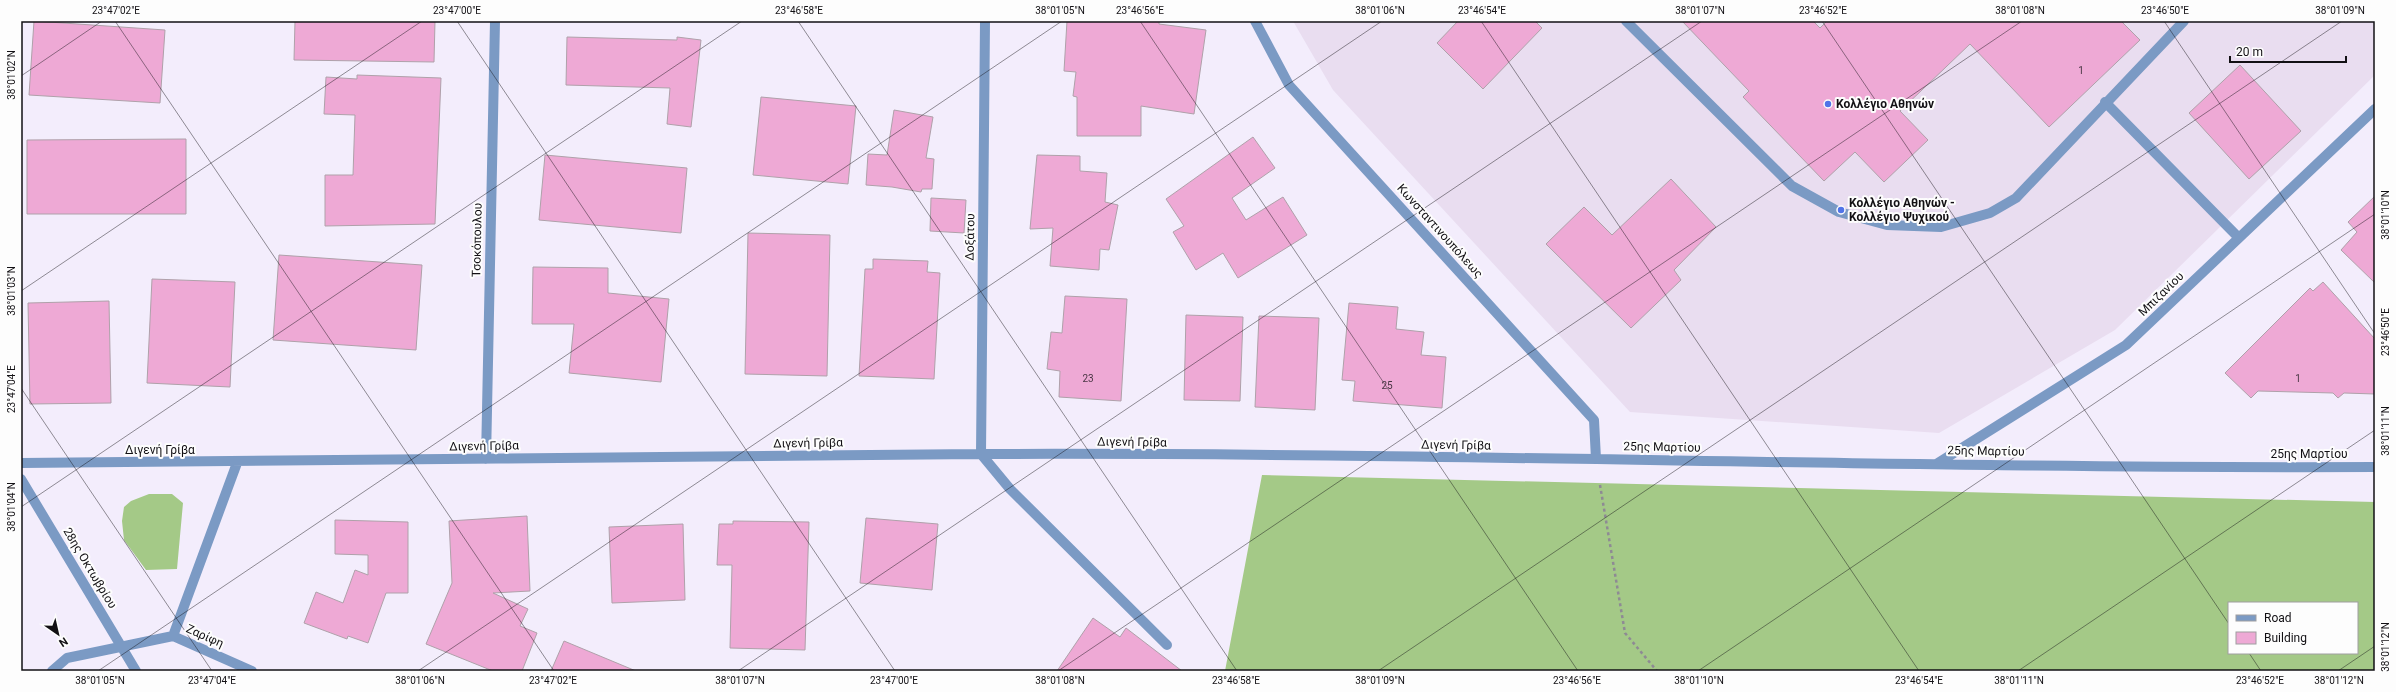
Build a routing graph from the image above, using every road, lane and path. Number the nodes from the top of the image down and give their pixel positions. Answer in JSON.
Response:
{"nodes":[{"id":1,"x":495,"y":21,"type":"edge"},
{"id":2,"x":985,"y":21,"type":"edge"},
{"id":3,"x":1255,"y":21,"type":"edge"},
{"id":4,"x":1626,"y":21,"type":"edge"},
{"id":5,"x":2184,"y":21,"type":"edge"},
{"id":6,"x":2105,"y":102,"type":"junction"},
{"id":7,"x":2375,"y":109,"type":"edge"},
{"id":8,"x":2239,"y":238,"type":"junction"},
{"id":9,"x":981,"y":454,"type":"junction"},
{"id":10,"x":486,"y":459,"type":"junction"},
{"id":11,"x":1596,"y":459,"type":"junction"},
{"id":12,"x":21,"y":463,"type":"edge"},
{"id":13,"x":237,"y":463,"type":"junction"},
{"id":14,"x":1938,"y":463,"type":"junction"},
{"id":15,"x":2375,"y":467,"type":"edge"},
{"id":16,"x":21,"y":479,"type":"edge"},
{"id":17,"x":173,"y":636,"type":"junction"},
{"id":18,"x":1167,"y":645,"type":"dead end"},
{"id":19,"x":122,"y":647,"type":"junction"},
{"id":20,"x":52,"y":671,"type":"edge"},
{"id":21,"x":136,"y":671,"type":"edge"},
{"id":22,"x":252,"y":671,"type":"edge"},
{"id":23,"x":1657,"y":671,"type":"edge"}],
"edges":[{"from":1,"to":10,"type":"street","name":"Τσοκόπουλου"},
{"from":2,"to":9,"type":"street","name":"Δοξάτου"},
{"from":3,"to":11,"type":"street","name":"Κωνσταντινουπόλεως"},
{"from":4,"to":6,"type":"street"},
{"from":5,"to":6,"type":"street"},
{"from":6,"to":8,"type":"street"},
{"from":7,"to":8,"type":"street","name":"Μπιζανίου"},
{"from":8,"to":14,"type":"street","name":"Μπιζανίου"},
{"from":9,"to":10,"type":"street","name":"Διγενή Γρίβα"},
{"from":9,"to":11,"type":"street","name":"Διγενή Γρίβα"},
{"from":9,"to":18,"type":"street"},
{"from":10,"to":13,"type":"street","name":"Διγενή Γρίβα"},
{"from":11,"to":14,"type":"street","name":"25ης Μαρτίου"},
{"from":11,"to":23,"type":"path"},
{"from":12,"to":13,"type":"street","name":"Διγενή Γρίβα"},
{"from":13,"to":17,"type":"street"},
{"from":14,"to":15,"type":"street","name":"25ης Μαρτίου"},
{"from":16,"to":19,"type":"street","name":"28ης Οκτωβρίου"},
{"from":17,"to":19,"type":"street","name":"Ζαρίφη"},
{"from":17,"to":22,"type":"street","name":"Ζαρίφη"},
{"from":19,"to":20,"type":"street","name":"Ζαρίφη"},
{"from":19,"to":21,"type":"street","name":"28ης Οκτωβρίου"}]}
